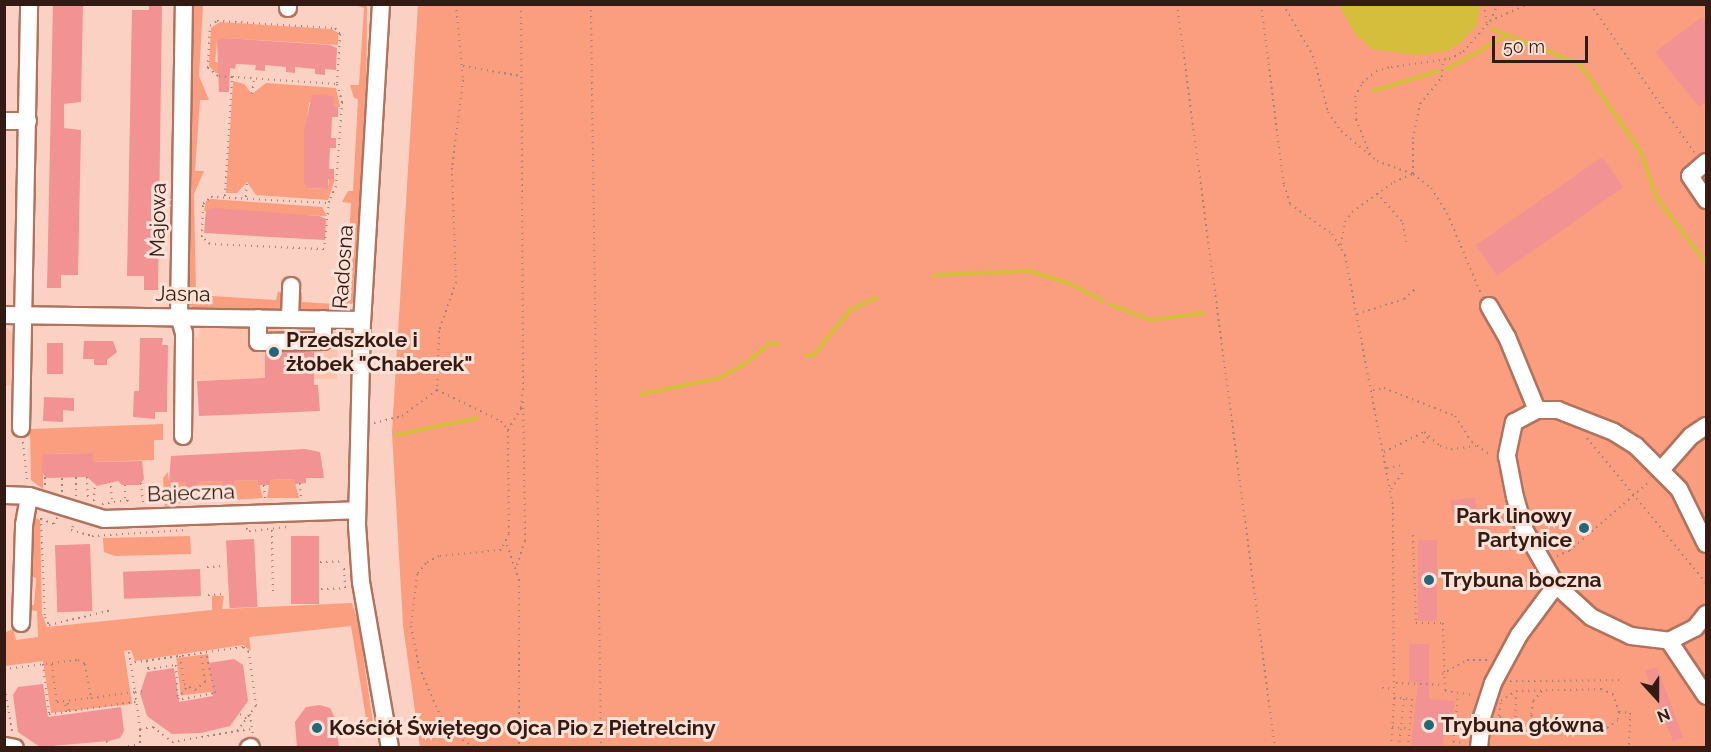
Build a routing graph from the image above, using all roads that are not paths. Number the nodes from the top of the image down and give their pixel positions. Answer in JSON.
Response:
{"nodes":[{"id":1,"x":29,"y":4,"type":"edge"},
{"id":2,"x":184,"y":4,"type":"edge"},
{"id":3,"x":381,"y":4,"type":"edge"},
{"id":4,"x":4,"y":121,"type":"edge"},
{"id":5,"x":28,"y":121,"type":"junction"},
{"id":6,"x":1705,"y":164,"type":"edge"},
{"id":7,"x":1707,"y":200,"type":"edge"},
{"id":8,"x":291,"y":286,"type":"dead end"},
{"id":9,"x":1489,"y":306,"type":"road end"},
{"id":10,"x":4,"y":315,"type":"edge"},
{"id":11,"x":22,"y":315,"type":"junction"},
{"id":12,"x":179,"y":317,"type":"junction"},
{"id":13,"x":258,"y":318,"type":"junction"},
{"id":14,"x":290,"y":319,"type":"junction"},
{"id":15,"x":323,"y":319,"type":"junction"},
{"id":16,"x":362,"y":320,"type":"junction"},
{"id":17,"x":1537,"y":410,"type":"junction"},
{"id":18,"x":1707,"y":426,"type":"edge"},
{"id":19,"x":21,"y":428,"type":"road end"},
{"id":20,"x":183,"y":436,"type":"dead end"},
{"id":21,"x":1661,"y":470,"type":"junction"},
{"id":22,"x":4,"y":495,"type":"edge"},
{"id":23,"x":32,"y":495,"type":"junction"},
{"id":24,"x":357,"y":510,"type":"junction"},
{"id":25,"x":1707,"y":544,"type":"edge"},
{"id":26,"x":1556,"y":585,"type":"junction"},
{"id":27,"x":1707,"y":614,"type":"edge"},
{"id":28,"x":21,"y":623,"type":"dead end"},
{"id":29,"x":1670,"y":641,"type":"junction"},
{"id":30,"x":1707,"y":696,"type":"edge"},
{"id":31,"x":390,"y":747,"type":"edge"},
{"id":32,"x":1479,"y":747,"type":"edge"}],
"edges":[{"from":1,"to":5,"type":"street"},
{"from":2,"to":12,"type":"street","name":"Majowa"},
{"from":3,"to":16,"type":"street","name":"Radosna"},
{"from":4,"to":5,"type":"street"},
{"from":5,"to":11,"type":"street"},
{"from":6,"to":7,"type":"street"},
{"from":8,"to":14,"type":"street"},
{"from":9,"to":17,"type":"street"},
{"from":10,"to":11,"type":"street","name":"Jasna"},
{"from":11,"to":12,"type":"street","name":"Jasna"},
{"from":11,"to":19,"type":"street"},
{"from":12,"to":13,"type":"street","name":"Jasna"},
{"from":12,"to":20,"type":"street","name":"Majowa"},
{"from":13,"to":14,"type":"street","name":"Jasna"},
{"from":13,"to":15,"type":"street"},
{"from":14,"to":15,"type":"street","name":"Jasna"},
{"from":15,"to":16,"type":"street","name":"Jasna"},
{"from":16,"to":24,"type":"street","name":"Radosna"},
{"from":17,"to":21,"type":"street"},
{"from":17,"to":26,"type":"street"},
{"from":18,"to":21,"type":"street"},
{"from":21,"to":25,"type":"street"},
{"from":22,"to":23,"type":"street","name":"Bajeczna"},
{"from":23,"to":24,"type":"street","name":"Bajeczna"},
{"from":23,"to":28,"type":"street"},
{"from":24,"to":31,"type":"street","name":"Radosna"},
{"from":26,"to":29,"type":"street"},
{"from":26,"to":32,"type":"street"},
{"from":27,"to":29,"type":"street"},
{"from":29,"to":30,"type":"street"}]}
